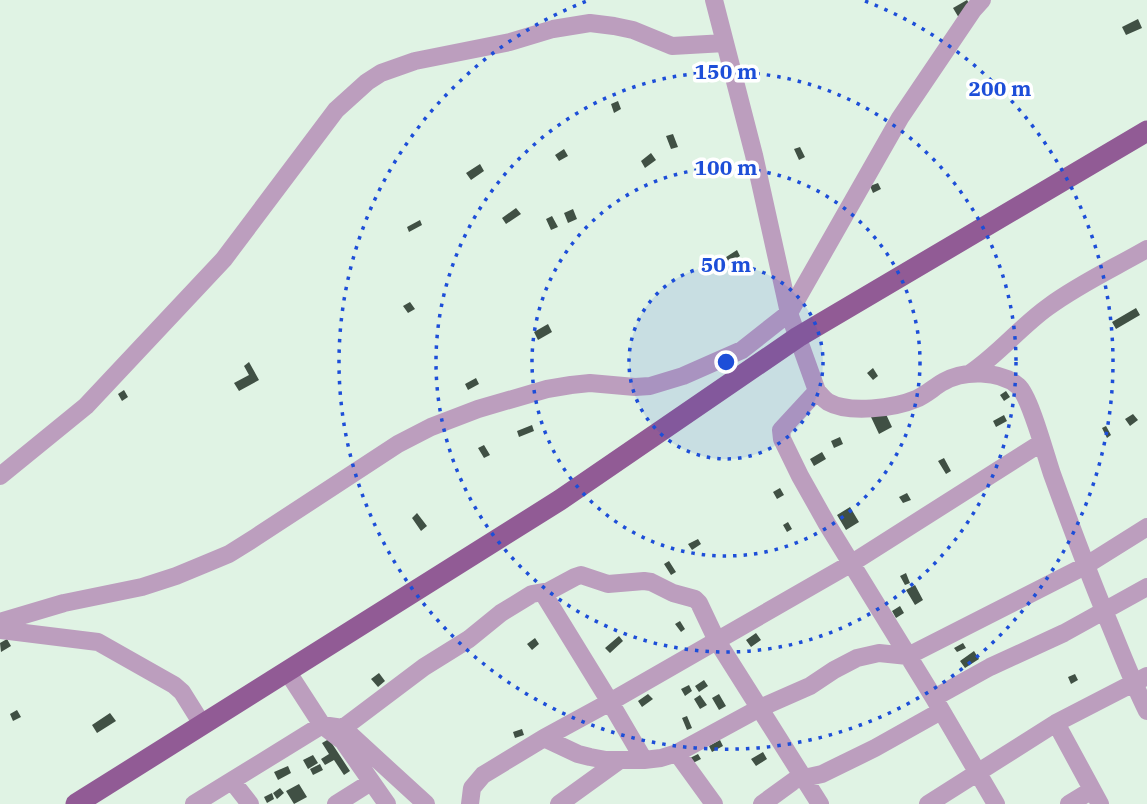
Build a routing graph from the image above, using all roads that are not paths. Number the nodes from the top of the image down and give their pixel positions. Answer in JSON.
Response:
{"nodes":[{"id":1,"x":714,"y":0,"type":"edge"},
{"id":2,"x":982,"y":0,"type":"edge"},
{"id":3,"x":725,"y":43,"type":"junction"},
{"id":4,"x":1147,"y":131,"type":"edge"},
{"id":5,"x":1147,"y":249,"type":"edge"},
{"id":6,"x":789,"y":313,"type":"junction"},
{"id":7,"x":798,"y":337,"type":"junction"},
{"id":8,"x":969,"y":374,"type":"junction"},
{"id":9,"x":817,"y":391,"type":"junction"},
{"id":10,"x":1041,"y":443,"type":"junction"},
{"id":11,"x":0,"y":477,"type":"edge"},
{"id":12,"x":1147,"y":527,"type":"edge"},
{"id":13,"x":852,"y":563,"type":"junction"},
{"id":14,"x":1085,"y":566,"type":"junction"},
{"id":15,"x":1147,"y":587,"type":"edge"},
{"id":16,"x":543,"y":593,"type":"junction"},
{"id":17,"x":1104,"y":612,"type":"junction"},
{"id":18,"x":0,"y":622,"type":"edge"},
{"id":19,"x":0,"y":630,"type":"edge"},
{"id":20,"x":717,"y":641,"type":"junction"},
{"id":21,"x":908,"y":656,"type":"junction"},
{"id":22,"x":287,"y":671,"type":"junction"},
{"id":23,"x":1140,"y":679,"type":"edge"},
{"id":24,"x":610,"y":702,"type":"junction"},
{"id":25,"x":938,"y":704,"type":"junction"},
{"id":26,"x":760,"y":708,"type":"junction"},
{"id":27,"x":1147,"y":711,"type":"edge"},
{"id":28,"x":1056,"y":723,"type":"junction"},
{"id":29,"x":202,"y":724,"type":"junction"},
{"id":30,"x":322,"y":725,"type":"junction"},
{"id":31,"x":343,"y":728,"type":"junction"},
{"id":32,"x":544,"y":738,"type":"junction"},
{"id":33,"x":677,"y":753,"type":"junction"},
{"id":34,"x":620,"y":760,"type":"junction"},
{"id":35,"x":644,"y":761,"type":"junction"},
{"id":36,"x":977,"y":773,"type":"junction"},
{"id":37,"x":803,"y":778,"type":"junction"},
{"id":38,"x":232,"y":781,"type":"junction"},
{"id":39,"x":372,"y":782,"type":"junction"},
{"id":40,"x":1096,"y":797,"type":"edge"},
{"id":41,"x":76,"y":804,"type":"edge"},
{"id":42,"x":194,"y":804,"type":"edge"},
{"id":43,"x":250,"y":804,"type":"edge"},
{"id":44,"x":336,"y":804,"type":"edge"},
{"id":45,"x":387,"y":804,"type":"edge"},
{"id":46,"x":426,"y":804,"type":"edge"},
{"id":47,"x":470,"y":804,"type":"edge"},
{"id":48,"x":559,"y":804,"type":"edge"},
{"id":49,"x":714,"y":804,"type":"edge"},
{"id":50,"x":762,"y":804,"type":"edge"},
{"id":51,"x":820,"y":804,"type":"edge"},
{"id":52,"x":928,"y":804,"type":"edge"},
{"id":53,"x":996,"y":804,"type":"edge"},
{"id":54,"x":1069,"y":804,"type":"edge"}],
"edges":[{"from":1,"to":3,"type":"street"},
{"from":2,"to":6,"type":"street"},
{"from":3,"to":6,"type":"street"},
{"from":3,"to":11,"type":"street"},
{"from":4,"to":7,"type":"main road"},
{"from":5,"to":8,"type":"street"},
{"from":6,"to":7,"type":"street"},
{"from":6,"to":18,"type":"street"},
{"from":7,"to":9,"type":"street"},
{"from":7,"to":22,"type":"main road"},
{"from":8,"to":9,"type":"street"},
{"from":8,"to":10,"type":"street"},
{"from":9,"to":13,"type":"street"},
{"from":10,"to":13,"type":"street"},
{"from":10,"to":14,"type":"street"},
{"from":12,"to":14,"type":"street"},
{"from":13,"to":20,"type":"street"},
{"from":13,"to":21,"type":"street"},
{"from":14,"to":17,"type":"street"},
{"from":14,"to":21,"type":"street"},
{"from":15,"to":17,"type":"street"},
{"from":16,"to":20,"type":"street"},
{"from":16,"to":24,"type":"street"},
{"from":16,"to":31,"type":"street"},
{"from":17,"to":23,"type":"street"},
{"from":17,"to":25,"type":"street"},
{"from":19,"to":29,"type":"street"},
{"from":20,"to":24,"type":"street"},
{"from":20,"to":26,"type":"street"},
{"from":21,"to":25,"type":"street"},
{"from":21,"to":26,"type":"street"},
{"from":22,"to":29,"type":"main road"},
{"from":22,"to":30,"type":"street"},
{"from":23,"to":27,"type":"street"},
{"from":23,"to":28,"type":"street"},
{"from":24,"to":32,"type":"street"},
{"from":24,"to":35,"type":"street"},
{"from":25,"to":36,"type":"street"},
{"from":25,"to":37,"type":"street"},
{"from":26,"to":33,"type":"street"},
{"from":26,"to":37,"type":"street"},
{"from":28,"to":36,"type":"street"},
{"from":28,"to":40,"type":"street"},
{"from":29,"to":41,"type":"main road"},
{"from":30,"to":31,"type":"street"},
{"from":30,"to":38,"type":"street"},
{"from":30,"to":39,"type":"street"},
{"from":31,"to":46,"type":"street"},
{"from":32,"to":34,"type":"street"},
{"from":32,"to":47,"type":"street"},
{"from":33,"to":35,"type":"street"},
{"from":33,"to":49,"type":"street"},
{"from":34,"to":35,"type":"street"},
{"from":34,"to":48,"type":"street"},
{"from":36,"to":52,"type":"street"},
{"from":36,"to":53,"type":"street"},
{"from":37,"to":50,"type":"street"},
{"from":37,"to":51,"type":"street"},
{"from":38,"to":42,"type":"street"},
{"from":38,"to":43,"type":"street"},
{"from":39,"to":44,"type":"street"},
{"from":39,"to":45,"type":"street"},
{"from":40,"to":54,"type":"street"}]}
